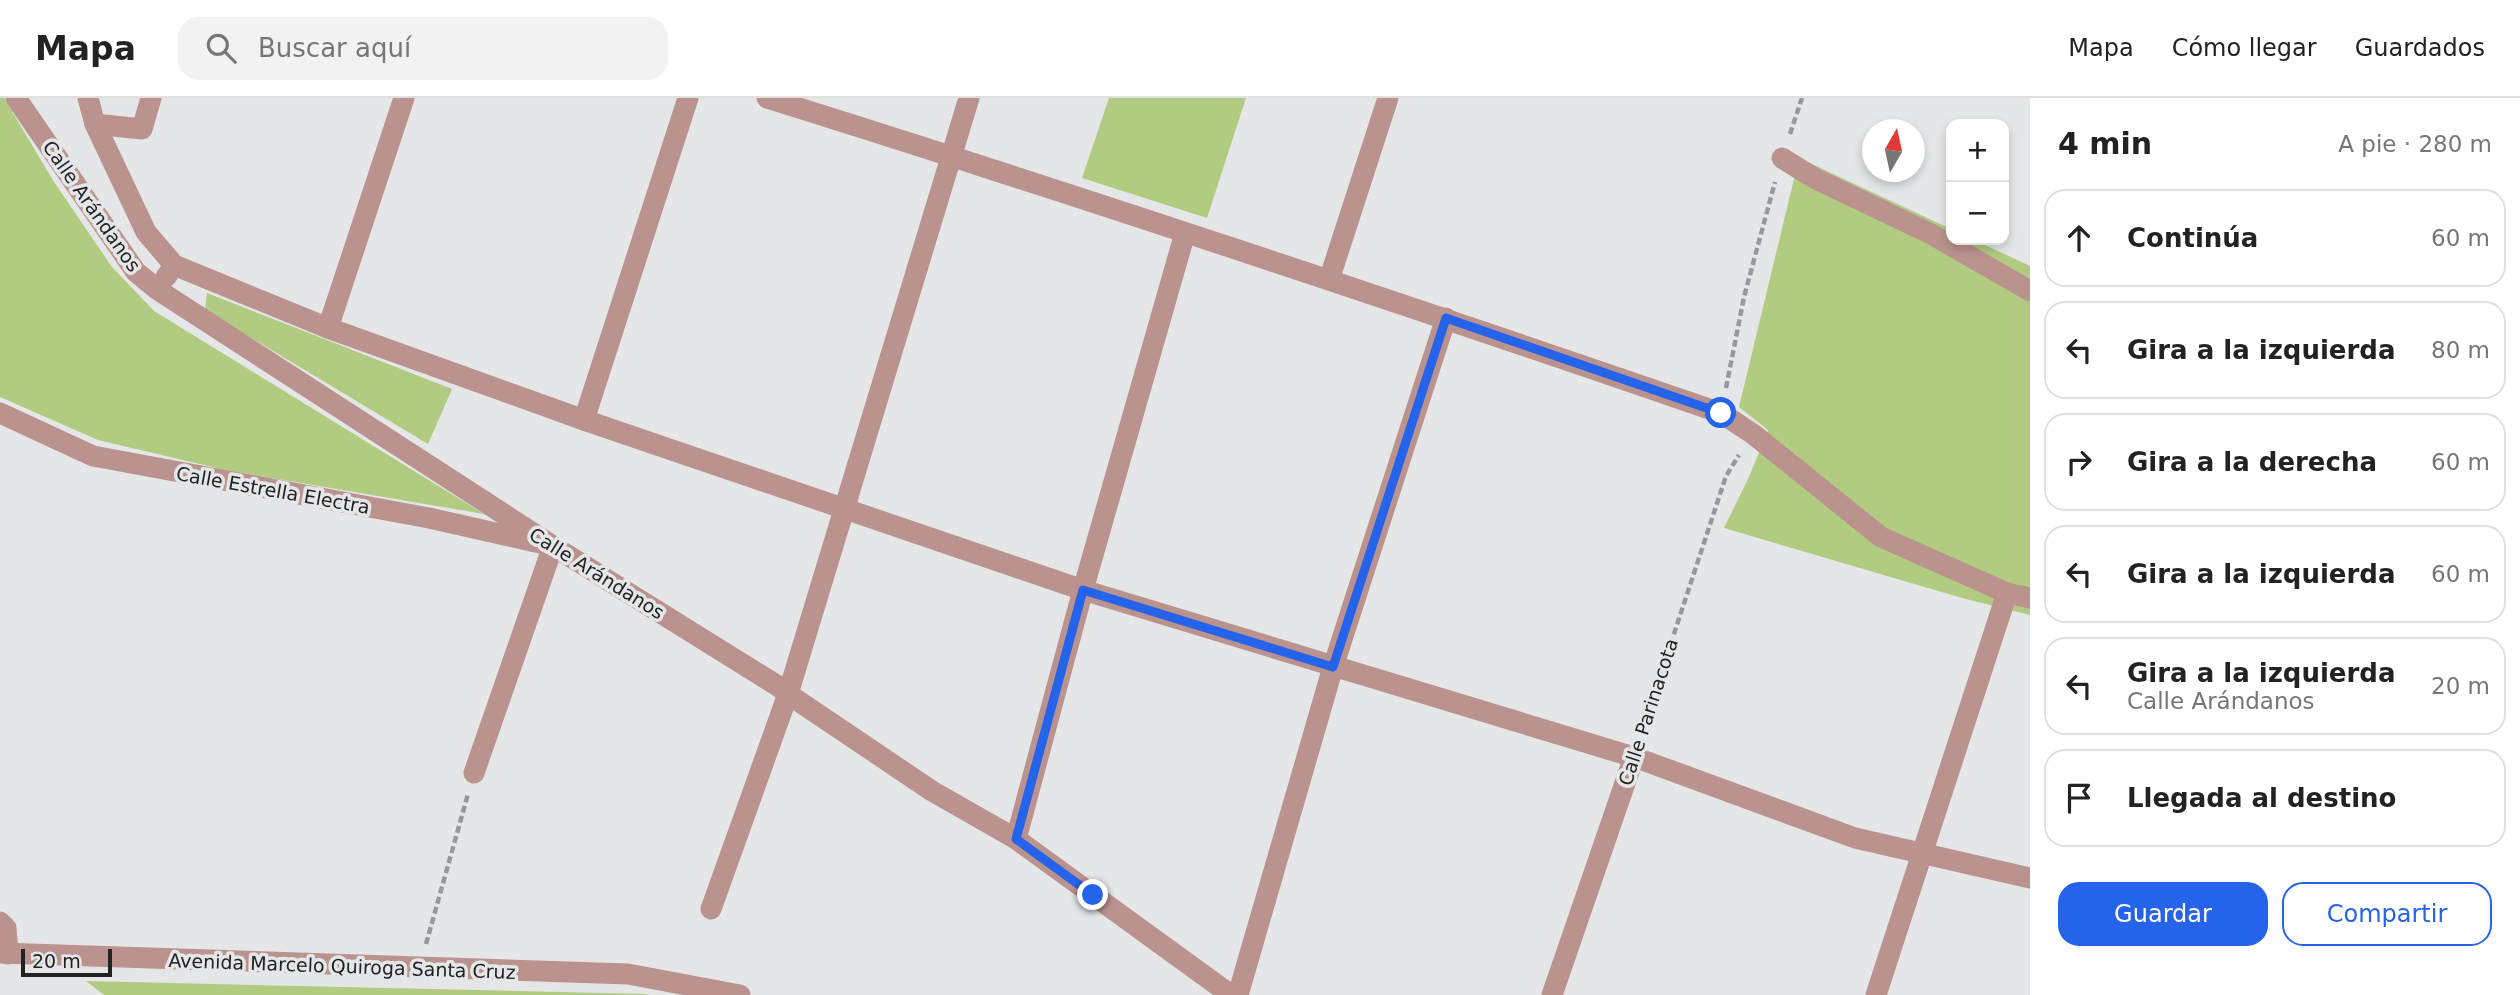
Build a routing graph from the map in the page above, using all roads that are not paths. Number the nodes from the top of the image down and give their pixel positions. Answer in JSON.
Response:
{"nodes":[{"id":1,"x":16,"y":98,"type":"edge"},
{"id":2,"x":88,"y":98,"type":"edge"},
{"id":3,"x":152,"y":98,"type":"edge"},
{"id":4,"x":404,"y":98,"type":"edge"},
{"id":5,"x":688,"y":98,"type":"edge"},
{"id":6,"x":767,"y":98,"type":"edge"},
{"id":7,"x":969,"y":98,"type":"edge"},
{"id":8,"x":1388,"y":98,"type":"edge"},
{"id":9,"x":95,"y":124,"type":"junction"},
{"id":10,"x":951,"y":156,"type":"junction"},
{"id":11,"x":1782,"y":158,"type":"road end"},
{"id":12,"x":1185,"y":233,"type":"junction"},
{"id":13,"x":174,"y":265,"type":"junction"},
{"id":14,"x":1329,"y":280,"type":"junction"},
{"id":15,"x":158,"y":290,"type":"junction"},
{"id":16,"x":2030,"y":291,"type":"edge"},
{"id":17,"x":1446,"y":318,"type":"junction"},
{"id":18,"x":328,"y":328,"type":"junction"},
{"id":19,"x":0,"y":413,"type":"edge"},
{"id":20,"x":584,"y":420,"type":"junction"},
{"id":21,"x":844,"y":509,"type":"junction"},
{"id":22,"x":553,"y":546,"type":"junction"},
{"id":23,"x":1083,"y":590,"type":"junction"},
{"id":24,"x":2007,"y":593,"type":"junction"},
{"id":25,"x":2030,"y":598,"type":"edge"},
{"id":26,"x":1333,"y":667,"type":"junction"},
{"id":27,"x":788,"y":694,"type":"junction"},
{"id":28,"x":1634,"y":757,"type":"junction"},
{"id":29,"x":474,"y":773,"type":"road end"},
{"id":30,"x":1016,"y":839,"type":"junction"},
{"id":31,"x":1923,"y":852,"type":"junction"},
{"id":32,"x":2030,"y":878,"type":"edge"},
{"id":33,"x":711,"y":909,"type":"dead end"},
{"id":34,"x":0,"y":922,"type":"edge"},
{"id":35,"x":4,"y":954,"type":"edge"},
{"id":36,"x":684,"y":986,"type":"junction"},
{"id":37,"x":715,"y":995,"type":"edge"},
{"id":38,"x":740,"y":995,"type":"edge"},
{"id":39,"x":1231,"y":995,"type":"edge"},
{"id":40,"x":1238,"y":995,"type":"edge"},
{"id":41,"x":1552,"y":995,"type":"edge"},
{"id":42,"x":1876,"y":995,"type":"edge"}],
"edges":[{"from":1,"to":15,"type":"street","name":"Calle Arándanos"},
{"from":2,"to":9,"type":"street"},
{"from":3,"to":9,"type":"street"},
{"from":4,"to":18,"type":"street"},
{"from":5,"to":20,"type":"street"},
{"from":6,"to":10,"type":"street"},
{"from":7,"to":10,"type":"street"},
{"from":8,"to":14,"type":"street"},
{"from":9,"to":13,"type":"street"},
{"from":10,"to":12,"type":"street"},
{"from":10,"to":21,"type":"street"},
{"from":11,"to":16,"type":"street"},
{"from":12,"to":14,"type":"street"},
{"from":12,"to":23,"type":"street"},
{"from":13,"to":15,"type":"street"},
{"from":13,"to":18,"type":"street"},
{"from":14,"to":17,"type":"street"},
{"from":15,"to":22,"type":"street","name":"Calle Arándanos"},
{"from":17,"to":24,"type":"street"},
{"from":17,"to":26,"type":"street"},
{"from":18,"to":20,"type":"street"},
{"from":19,"to":22,"type":"street","name":"Calle Estrella Electra"},
{"from":20,"to":21,"type":"street"},
{"from":21,"to":23,"type":"street"},
{"from":21,"to":27,"type":"street"},
{"from":22,"to":27,"type":"street","name":"Calle Arándanos"},
{"from":22,"to":29,"type":"street"},
{"from":23,"to":26,"type":"street"},
{"from":23,"to":30,"type":"street"},
{"from":24,"to":25,"type":"street"},
{"from":24,"to":31,"type":"street"},
{"from":26,"to":28,"type":"street"},
{"from":26,"to":40,"type":"street"},
{"from":27,"to":30,"type":"street","name":"Calle Arándanos"},
{"from":27,"to":33,"type":"street"},
{"from":28,"to":31,"type":"street"},
{"from":28,"to":41,"type":"street","name":"Calle Parinacota"},
{"from":30,"to":39,"type":"street","name":"Calle Arándanos"},
{"from":31,"to":32,"type":"street"},
{"from":31,"to":42,"type":"street"},
{"from":34,"to":35,"type":"street"},
{"from":35,"to":36,"type":"street","name":"Avenida Marcelo Quiroga Santa Cruz"},
{"from":36,"to":37,"type":"street","name":"Avenida Marcelo Quiroga Santa Cruz"},
{"from":36,"to":38,"type":"street","name":"Avenida Marcelo Quiroga Santa Cruz"}]}
